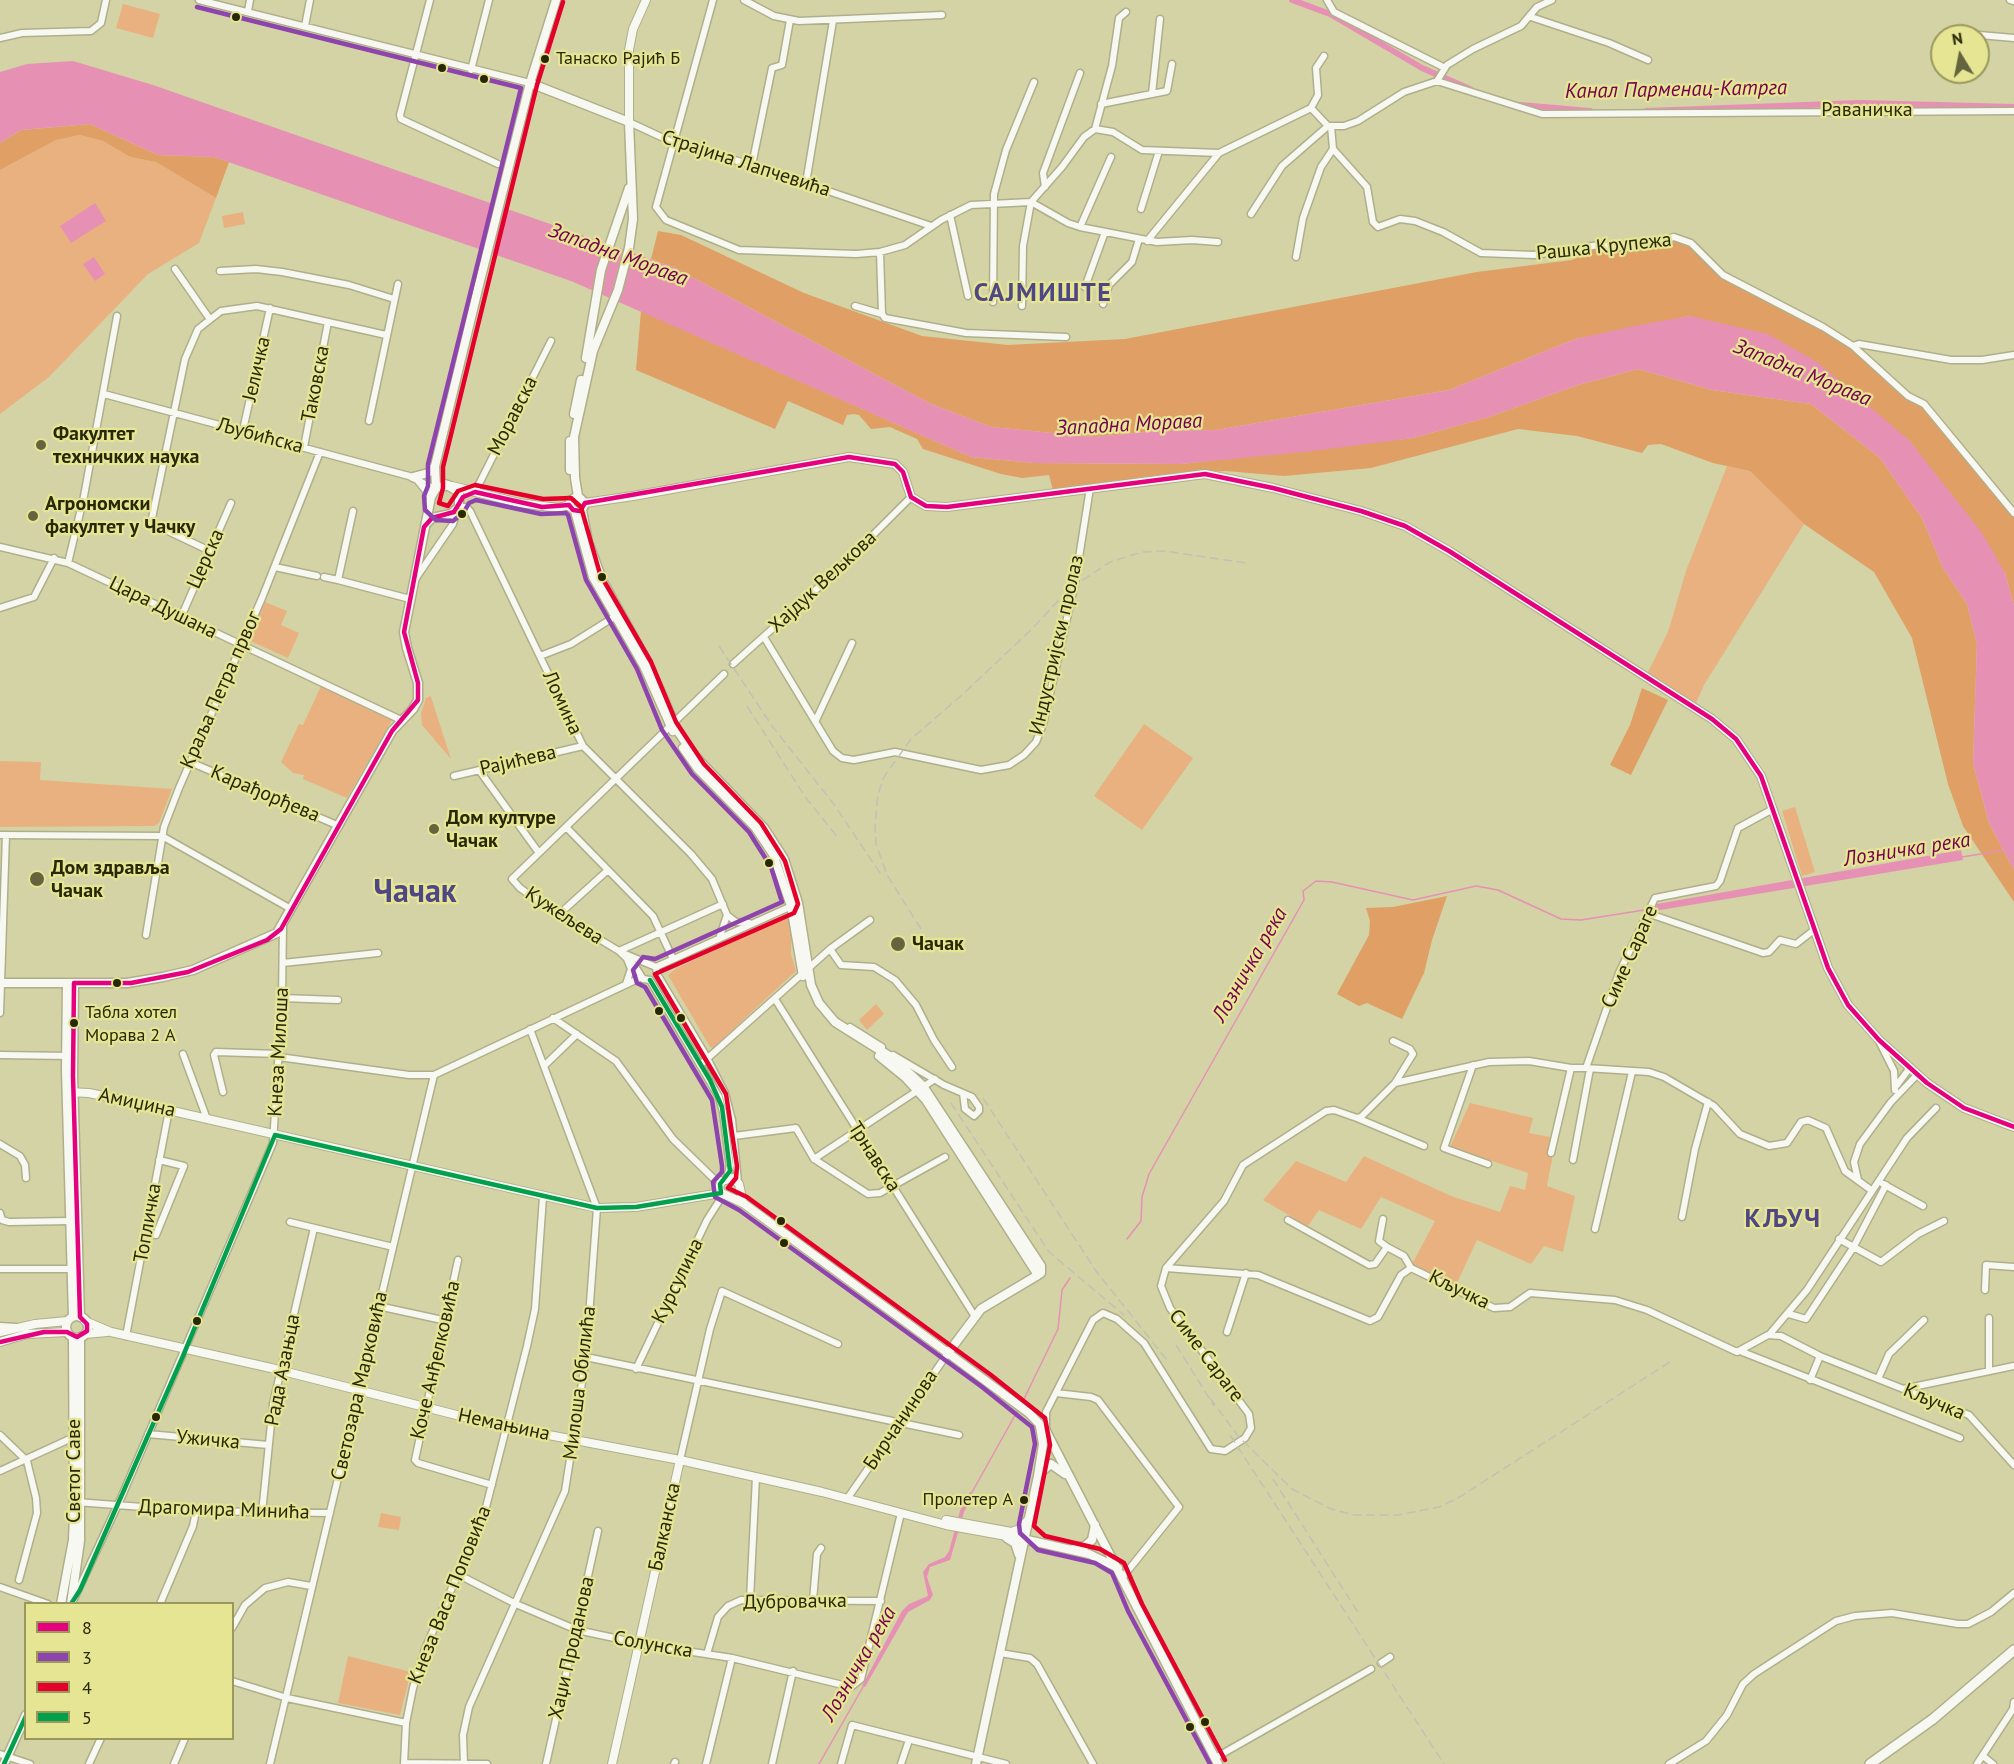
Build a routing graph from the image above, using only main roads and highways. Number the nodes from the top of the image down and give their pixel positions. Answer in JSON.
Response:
{"nodes":[{"id":1,"x":556,"y":0,"type":"edge"},
{"id":2,"x":530,"y":83,"type":"junction"},
{"id":3,"x":628,"y":201,"type":"junction"},
{"id":4,"x":591,"y":350,"type":"junction"},
{"id":5,"x":436,"y":463,"type":"junction"},
{"id":6,"x":414,"y":478,"type":"road end"},
{"id":7,"x":450,"y":485,"type":"junction"},
{"id":8,"x":433,"y":494,"type":"junction"},
{"id":9,"x":443,"y":514,"type":"junction"},
{"id":10,"x":424,"y":527,"type":"junction"},
{"id":11,"x":617,"y":615,"type":"junction"},
{"id":12,"x":671,"y":724,"type":"junction"},
{"id":13,"x":1,"y":983,"type":"edge"},
{"id":14,"x":70,"y":983,"type":"junction"},
{"id":15,"x":70,"y":1092,"type":"junction"},
{"id":16,"x":75,"y":1269,"type":"junction"},
{"id":17,"x":77,"y":1319,"type":"junction"},
{"id":18,"x":76,"y":1335,"type":"junction"},
{"id":19,"x":1037,"y":1421,"type":"junction"},
{"id":20,"x":1038,"y":1476,"type":"junction"},
{"id":21,"x":1069,"y":1479,"type":"junction"},
{"id":22,"x":78,"y":1502,"type":"junction"},
{"id":23,"x":1027,"y":1523,"type":"junction"},
{"id":24,"x":1095,"y":1524,"type":"junction"},
{"id":25,"x":1007,"y":1538,"type":"road end"},
{"id":26,"x":1023,"y":1539,"type":"junction"},
{"id":27,"x":1041,"y":1543,"type":"junction"},
{"id":28,"x":1068,"y":1548,"type":"junction"},
{"id":29,"x":1020,"y":1559,"type":"junction"},
{"id":30,"x":1118,"y":1568,"type":"junction"},
{"id":31,"x":61,"y":1602,"type":"edge"},
{"id":32,"x":71,"y":1602,"type":"edge"},
{"id":33,"x":2014,"y":1650,"type":"edge"},
{"id":34,"x":24,"y":1719,"type":"edge"},
{"id":35,"x":4,"y":1758,"type":"edge"},
{"id":36,"x":977,"y":1761,"type":"edge"},
{"id":37,"x":1216,"y":1761,"type":"edge"},
{"id":38,"x":1870,"y":1764,"type":"edge"}],
"edges":[{"from":1,"to":2,"type":"main road"},
{"from":2,"to":3,"type":"main road","name":"Страјина Лапчевића"},
{"from":2,"to":5,"type":"main road"},
{"from":3,"to":4,"type":"main road"},
{"from":3,"to":4,"type":"main road"},
{"from":4,"to":11,"type":"main road"},
{"from":5,"to":6,"type":"main road"},
{"from":5,"to":7,"type":"main road"},
{"from":5,"to":8,"type":"main road"},
{"from":7,"to":8,"type":"main road"},
{"from":7,"to":9,"type":"main road"},
{"from":8,"to":9,"type":"main road"},
{"from":8,"to":10,"type":"main road"},
{"from":9,"to":10,"type":"main road"},
{"from":10,"to":14,"type":"main road"},
{"from":11,"to":12,"type":"main road"},
{"from":11,"to":12,"type":"main road"},
{"from":12,"to":19,"type":"main road","name":"Бирчанинова"},
{"from":13,"to":14,"type":"main road"},
{"from":14,"to":15,"type":"main road"},
{"from":15,"to":16,"type":"main road"},
{"from":15,"to":16,"type":"main road"},
{"from":16,"to":17,"type":"main road"},
{"from":17,"to":18,"type":"main road"},
{"from":17,"to":18,"type":"main road"},
{"from":18,"to":22,"type":"main road","name":"Светог Саве"},
{"from":18,"to":22,"type":"main road","name":"Светог Саве"},
{"from":19,"to":20,"type":"main road"},
{"from":19,"to":21,"type":"main road"},
{"from":20,"to":21,"type":"main road"},
{"from":20,"to":23,"type":"main road"},
{"from":21,"to":24,"type":"main road"},
{"from":22,"to":31,"type":"main road","name":"Светог Саве"},
{"from":22,"to":32,"type":"main road","name":"Светог Саве"},
{"from":23,"to":26,"type":"main road"},
{"from":23,"to":27,"type":"main road"},
{"from":24,"to":28,"type":"main road"},
{"from":24,"to":30,"type":"main road"},
{"from":25,"to":29,"type":"main road"},
{"from":26,"to":27,"type":"main road","name":"Немањина"},
{"from":26,"to":29,"type":"main road"},
{"from":27,"to":28,"type":"main road","name":"Немањина"},
{"from":27,"to":29,"type":"main road"},
{"from":28,"to":30,"type":"main road","name":"Немањина"},
{"from":29,"to":36,"type":"main road"},
{"from":30,"to":37,"type":"main road"},
{"from":33,"to":38,"type":"main road"},
{"from":34,"to":35,"type":"main road"}]}
